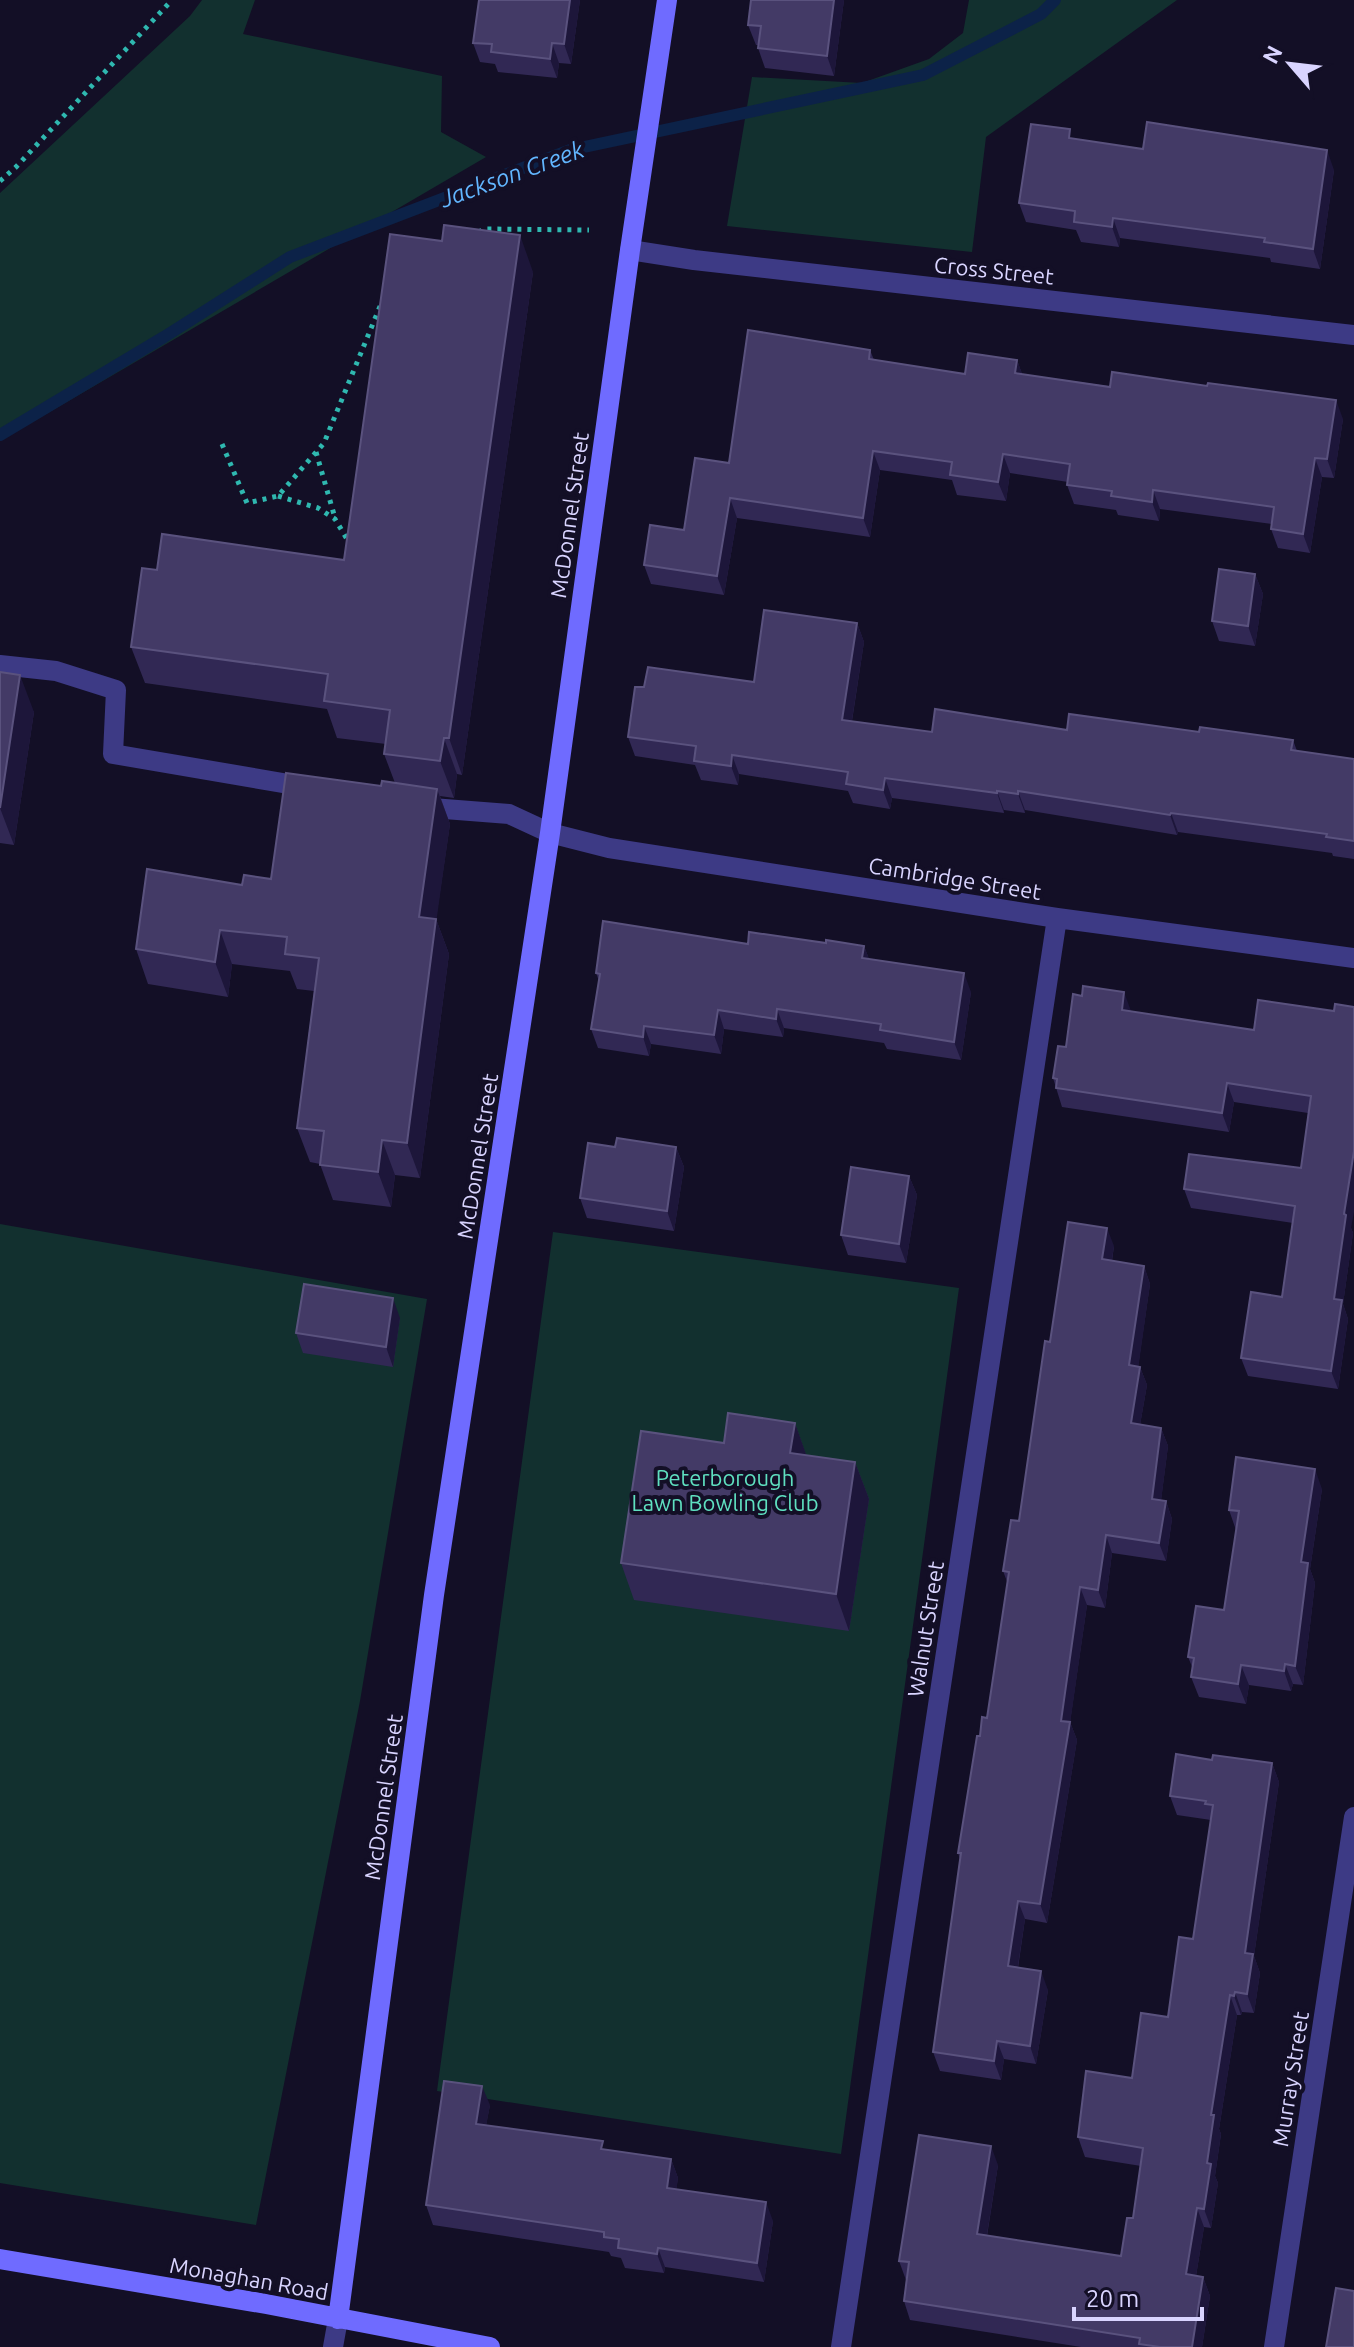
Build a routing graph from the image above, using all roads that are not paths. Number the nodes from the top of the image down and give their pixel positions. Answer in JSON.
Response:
{"nodes":[{"id":1,"x":667,"y":0,"type":"edge"},
{"id":2,"x":630,"y":250,"type":"junction"},
{"id":3,"x":1354,"y":335,"type":"edge"},
{"id":4,"x":0,"y":665,"type":"edge"},
{"id":5,"x":327,"y":791,"type":"edge"},
{"id":6,"x":404,"y":804,"type":"edge"},
{"id":7,"x":550,"y":833,"type":"junction"},
{"id":8,"x":1057,"y":918,"type":"junction"},
{"id":9,"x":1354,"y":958,"type":"edge"},
{"id":10,"x":1354,"y":1817,"type":"edge"},
{"id":11,"x":0,"y":2259,"type":"edge"},
{"id":12,"x":338,"y":2319,"type":"junction"},
{"id":13,"x":333,"y":2347,"type":"edge"},
{"id":14,"x":490,"y":2347,"type":"edge"},
{"id":15,"x":841,"y":2347,"type":"edge"},
{"id":16,"x":1274,"y":2347,"type":"edge"}],
"edges":[{"from":1,"to":2,"type":"street","name":"McDonnel Street"},
{"from":2,"to":3,"type":"street","name":"Cross Street"},
{"from":2,"to":7,"type":"street","name":"McDonnel Street"},
{"from":4,"to":5,"type":"street"},
{"from":6,"to":7,"type":"street","name":"Cambridge Street"},
{"from":7,"to":8,"type":"street","name":"Cambridge Street"},
{"from":7,"to":12,"type":"street","name":"McDonnel Street"},
{"from":8,"to":9,"type":"street","name":"Cambridge Street"},
{"from":8,"to":15,"type":"street","name":"Walnut Street"},
{"from":10,"to":16,"type":"street","name":"Murray Street"},
{"from":11,"to":12,"type":"street","name":"Monaghan Road"},
{"from":12,"to":13,"type":"street"},
{"from":12,"to":14,"type":"street","name":"Monaghan Road"}]}
